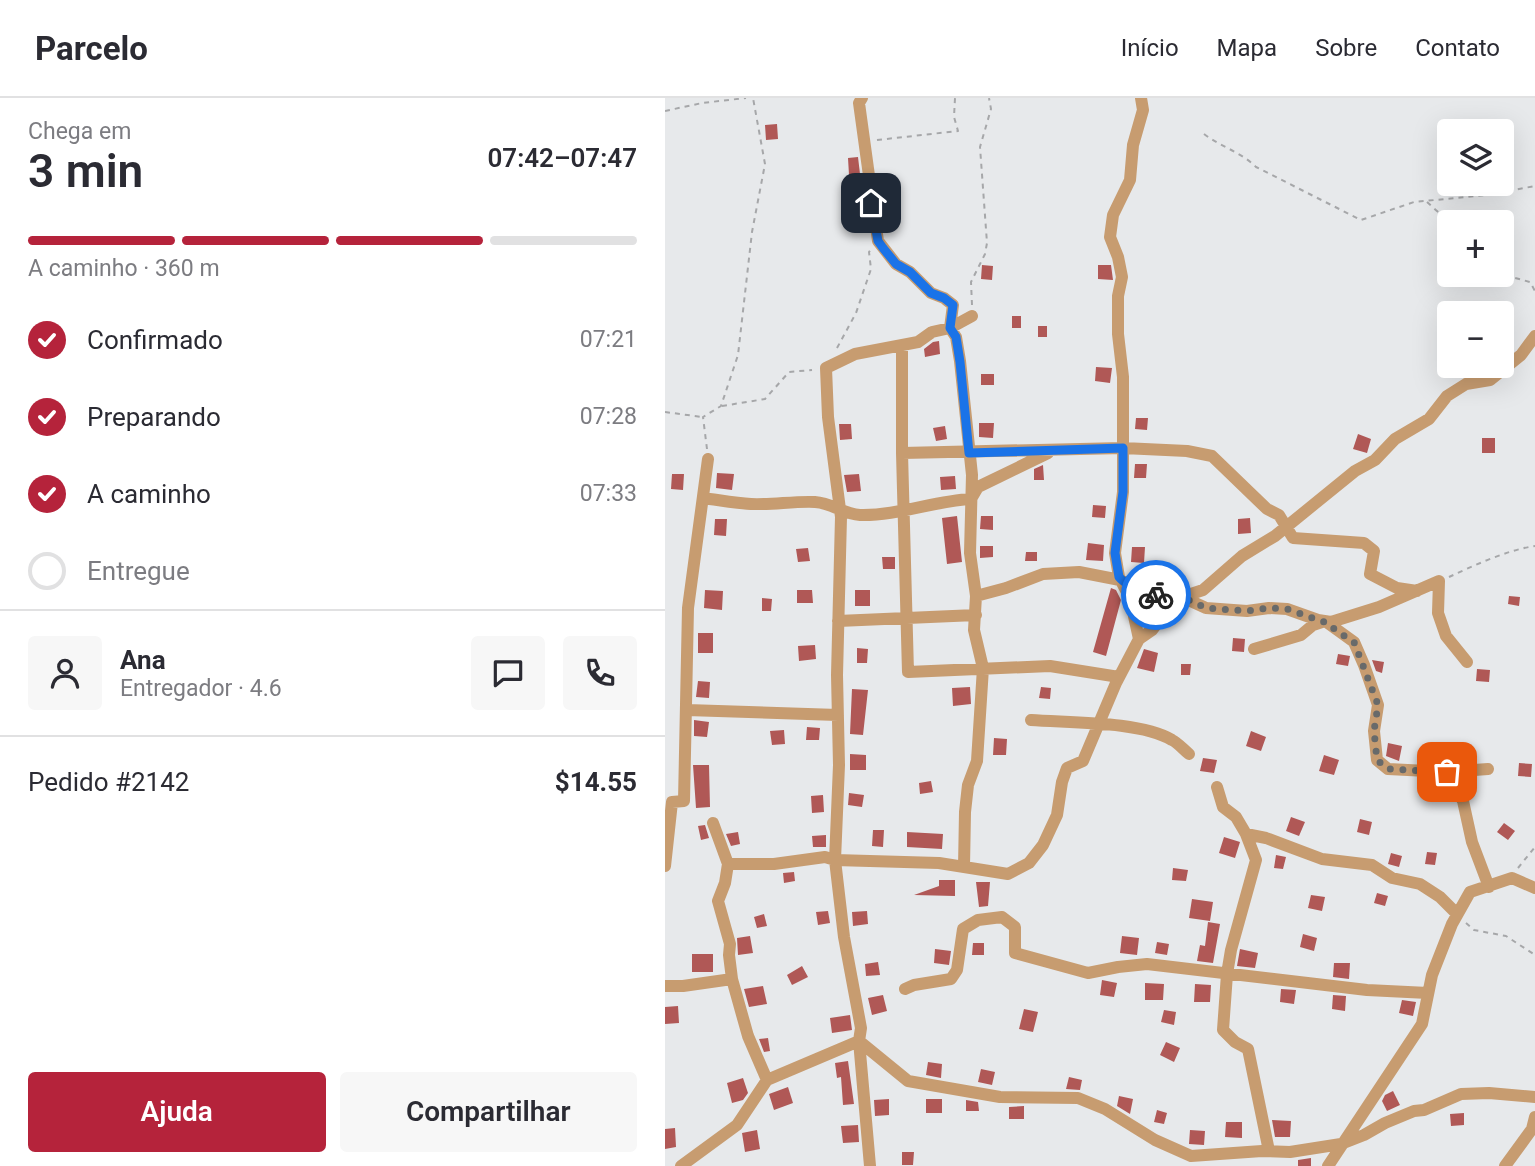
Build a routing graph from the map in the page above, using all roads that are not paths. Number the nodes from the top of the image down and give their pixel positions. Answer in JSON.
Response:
{"nodes":[{"id":1,"x":862,"y":98,"type":"edge"},
{"id":2,"x":1141,"y":98,"type":"edge"},
{"id":3,"x":972,"y":316,"type":"road end"},
{"id":4,"x":950,"y":328,"type":"junction"},
{"id":5,"x":1535,"y":336,"type":"edge"},
{"id":6,"x":902,"y":345,"type":"junction"},
{"id":7,"x":1123,"y":448,"type":"junction"},
{"id":8,"x":1052,"y":451,"type":"junction"},
{"id":9,"x":902,"y":453,"type":"junction"},
{"id":10,"x":969,"y":453,"type":"junction"},
{"id":11,"x":708,"y":459,"type":"road end"},
{"id":12,"x":703,"y":498,"type":"junction"},
{"id":13,"x":971,"y":499,"type":"junction"},
{"id":14,"x":840,"y":509,"type":"junction"},
{"id":15,"x":904,"y":509,"type":"junction"},
{"id":16,"x":1285,"y":528,"type":"junction"},
{"id":17,"x":1120,"y":580,"type":"junction"},
{"id":18,"x":1417,"y":591,"type":"junction"},
{"id":19,"x":976,"y":596,"type":"junction"},
{"id":20,"x":1178,"y":600,"type":"junction"},
{"id":21,"x":975,"y":615,"type":"junction"},
{"id":22,"x":907,"y":620,"type":"junction"},
{"id":23,"x":838,"y":621,"type":"junction"},
{"id":24,"x":1325,"y":621,"type":"junction"},
{"id":25,"x":1139,"y":639,"type":"junction"},
{"id":26,"x":1254,"y":649,"type":"dead end"},
{"id":27,"x":1467,"y":662,"type":"dead end"},
{"id":28,"x":983,"y":668,"type":"junction"},
{"id":29,"x":1119,"y":677,"type":"junction"},
{"id":30,"x":687,"y":710,"type":"junction"},
{"id":31,"x":838,"y":715,"type":"junction"},
{"id":32,"x":1031,"y":720,"type":"dead end"},
{"id":33,"x":1100,"y":722,"type":"junction"},
{"id":34,"x":1189,"y":754,"type":"dead end"},
{"id":35,"x":1488,"y":769,"type":"dead end"},
{"id":36,"x":1447,"y":772,"type":"junction"},
{"id":37,"x":1217,"y":786,"type":"dead end"},
{"id":38,"x":668,"y":802,"type":"edge"},
{"id":39,"x":713,"y":823,"type":"dead end"},
{"id":40,"x":1246,"y":834,"type":"junction"},
{"id":41,"x":835,"y":860,"type":"junction"},
{"id":42,"x":728,"y":864,"type":"junction"},
{"id":43,"x":665,"y":866,"type":"edge"},
{"id":44,"x":964,"y":867,"type":"junction"},
{"id":45,"x":1489,"y":887,"type":"junction"},
{"id":46,"x":1535,"y":888,"type":"edge"},
{"id":47,"x":1440,"y":897,"type":"junction"},
{"id":48,"x":1465,"y":901,"type":"junction"},
{"id":49,"x":1457,"y":915,"type":"junction"},
{"id":50,"x":1227,"y":974,"type":"junction"},
{"id":51,"x":732,"y":979,"type":"junction"},
{"id":52,"x":665,"y":986,"type":"edge"},
{"id":53,"x":905,"y":989,"type":"dead end"},
{"id":54,"x":1428,"y":993,"type":"junction"},
{"id":55,"x":859,"y":1041,"type":"junction"},
{"id":56,"x":767,"y":1080,"type":"junction"},
{"id":57,"x":1535,"y":1097,"type":"edge"},
{"id":58,"x":1535,"y":1117,"type":"edge"},
{"id":59,"x":1341,"y":1144,"type":"junction"},
{"id":60,"x":1269,"y":1152,"type":"junction"},
{"id":61,"x":681,"y":1166,"type":"edge"},
{"id":62,"x":870,"y":1166,"type":"edge"},
{"id":63,"x":1328,"y":1166,"type":"edge"},
{"id":64,"x":1506,"y":1166,"type":"edge"}],
"edges":[{"from":1,"to":4,"type":"street"},
{"from":2,"to":7,"type":"street"},
{"from":3,"to":4,"type":"street"},
{"from":4,"to":6,"type":"street"},
{"from":4,"to":10,"type":"street"},
{"from":5,"to":16,"type":"street"},
{"from":6,"to":9,"type":"street"},
{"from":6,"to":14,"type":"street"},
{"from":7,"to":8,"type":"street"},
{"from":7,"to":16,"type":"street"},
{"from":7,"to":17,"type":"street"},
{"from":8,"to":10,"type":"street"},
{"from":8,"to":13,"type":"street"},
{"from":9,"to":10,"type":"street"},
{"from":9,"to":15,"type":"street"},
{"from":10,"to":13,"type":"street"},
{"from":11,"to":12,"type":"street"},
{"from":12,"to":14,"type":"street"},
{"from":12,"to":30,"type":"street"},
{"from":13,"to":15,"type":"street"},
{"from":13,"to":19,"type":"street"},
{"from":14,"to":15,"type":"street"},
{"from":14,"to":23,"type":"street"},
{"from":15,"to":22,"type":"street"},
{"from":16,"to":18,"type":"street"},
{"from":16,"to":20,"type":"street"},
{"from":17,"to":19,"type":"street"},
{"from":17,"to":20,"type":"street"},
{"from":17,"to":25,"type":"street"},
{"from":18,"to":24,"type":"street"},
{"from":18,"to":27,"type":"street"},
{"from":19,"to":21,"type":"street"},
{"from":20,"to":24,"type":"street"},
{"from":20,"to":25,"type":"street"},
{"from":21,"to":22,"type":"street"},
{"from":21,"to":28,"type":"street"},
{"from":22,"to":23,"type":"street"},
{"from":22,"to":28,"type":"street"},
{"from":23,"to":31,"type":"street"},
{"from":24,"to":26,"type":"street"},
{"from":24,"to":36,"type":"street"},
{"from":25,"to":29,"type":"street"},
{"from":28,"to":29,"type":"street"},
{"from":28,"to":44,"type":"street"},
{"from":29,"to":33,"type":"street"},
{"from":30,"to":31,"type":"street"},
{"from":30,"to":38,"type":"street"},
{"from":31,"to":41,"type":"street"},
{"from":32,"to":33,"type":"street"},
{"from":33,"to":34,"type":"street"},
{"from":33,"to":44,"type":"street"},
{"from":35,"to":36,"type":"street"},
{"from":36,"to":45,"type":"street"},
{"from":37,"to":40,"type":"street"},
{"from":38,"to":43,"type":"street"},
{"from":39,"to":42,"type":"street"},
{"from":40,"to":47,"type":"street"},
{"from":40,"to":50,"type":"street"},
{"from":41,"to":42,"type":"street"},
{"from":41,"to":44,"type":"street"},
{"from":41,"to":55,"type":"street"},
{"from":42,"to":51,"type":"street"},
{"from":45,"to":46,"type":"street"},
{"from":45,"to":48,"type":"street"},
{"from":47,"to":48,"type":"street"},
{"from":47,"to":49,"type":"street"},
{"from":48,"to":49,"type":"street"},
{"from":49,"to":54,"type":"street"},
{"from":50,"to":53,"type":"street"},
{"from":50,"to":54,"type":"street"},
{"from":50,"to":60,"type":"street"},
{"from":51,"to":52,"type":"street"},
{"from":51,"to":56,"type":"street"},
{"from":54,"to":59,"type":"street"},
{"from":55,"to":56,"type":"street"},
{"from":55,"to":60,"type":"street"},
{"from":55,"to":62,"type":"street"},
{"from":56,"to":61,"type":"street"},
{"from":57,"to":59,"type":"street"},
{"from":58,"to":64,"type":"street"},
{"from":59,"to":60,"type":"street"},
{"from":59,"to":63,"type":"street"}]}
